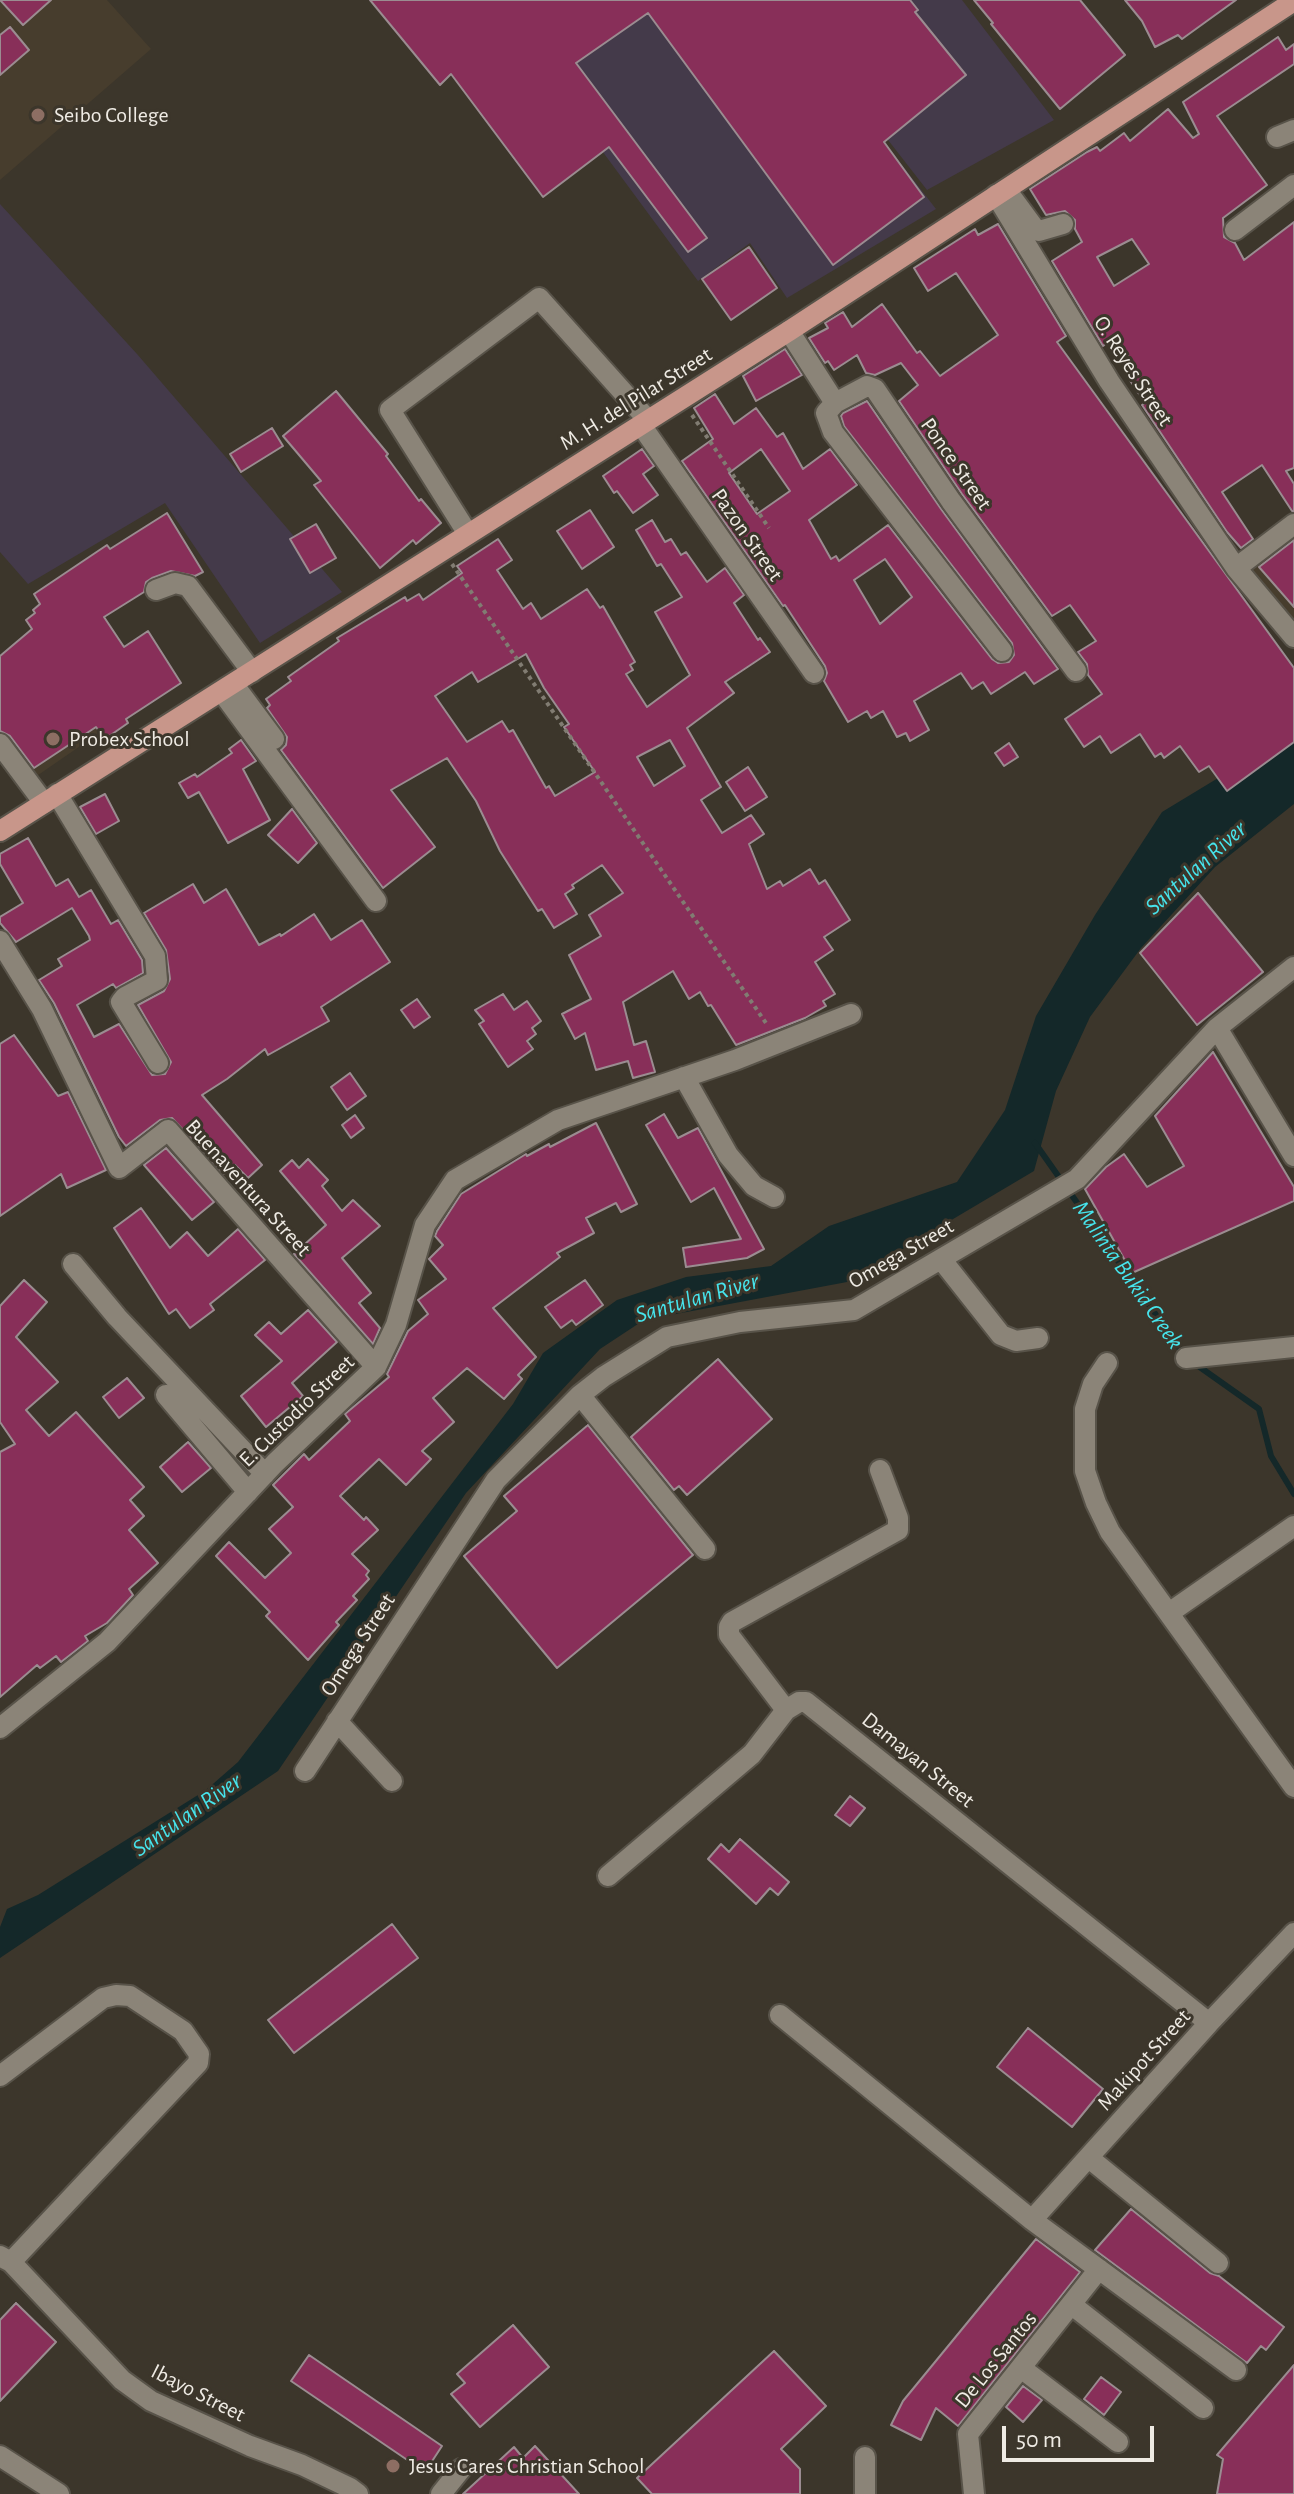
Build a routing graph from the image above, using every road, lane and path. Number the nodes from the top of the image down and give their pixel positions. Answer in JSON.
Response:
{"nodes":[{"id":1,"x":1294,"y":1,"type":"edge"},
{"id":2,"x":1294,"y":185,"type":"edge"},
{"id":3,"x":1000,"y":192,"type":"junction"},
{"id":4,"x":1063,"y":224,"type":"dead end"},
{"id":5,"x":1235,"y":230,"type":"dead end"},
{"id":6,"x":789,"y":331,"type":"junction"},
{"id":7,"x":681,"y":399,"type":"junction"},
{"id":8,"x":835,"y":403,"type":"junction"},
{"id":9,"x":645,"y":422,"type":"junction"},
{"id":10,"x":1294,"y":524,"type":"edge"},
{"id":11,"x":769,"y":528,"type":"dead end"},
{"id":12,"x":468,"y":534,"type":"junction"},
{"id":13,"x":443,"y":550,"type":"junction"},
{"id":14,"x":1236,"y":568,"type":"junction"},
{"id":15,"x":156,"y":590,"type":"dead end"},
{"id":16,"x":1294,"y":637,"type":"edge"},
{"id":17,"x":1002,"y":651,"type":"dead end"},
{"id":18,"x":1076,"y":671,"type":"dead end"},
{"id":19,"x":252,"y":672,"type":"junction"},
{"id":20,"x":814,"y":673,"type":"dead end"},
{"id":21,"x":228,"y":688,"type":"junction"},
{"id":22,"x":274,"y":739,"type":"dead end"},
{"id":23,"x":0,"y":744,"type":"edge"},
{"id":24,"x":51,"y":799,"type":"junction"},
{"id":25,"x":0,"y":831,"type":"edge"},
{"id":26,"x":376,"y":901,"type":"dead end"},
{"id":27,"x":0,"y":941,"type":"edge"},
{"id":28,"x":1294,"y":967,"type":"edge"},
{"id":29,"x":851,"y":1014,"type":"dead end"},
{"id":30,"x":1217,"y":1028,"type":"junction"},
{"id":31,"x":778,"y":1041,"type":"junction"},
{"id":32,"x":158,"y":1063,"type":"dead end"},
{"id":33,"x":684,"y":1077,"type":"junction"},
{"id":34,"x":1294,"y":1156,"type":"edge"},
{"id":35,"x":774,"y":1197,"type":"dead end"},
{"id":36,"x":941,"y":1259,"type":"junction"},
{"id":37,"x":73,"y":1264,"type":"dead end"},
{"id":38,"x":1038,"y":1338,"type":"dead end"},
{"id":39,"x":1294,"y":1347,"type":"edge"},
{"id":40,"x":1186,"y":1358,"type":"dead end"},
{"id":41,"x":1107,"y":1363,"type":"dead end"},
{"id":42,"x":376,"y":1367,"type":"junction"},
{"id":43,"x":166,"y":1395,"type":"dead end"},
{"id":44,"x":580,"y":1395,"type":"junction"},
{"id":45,"x":880,"y":1470,"type":"dead end"},
{"id":46,"x":265,"y":1474,"type":"junction"},
{"id":47,"x":248,"y":1492,"type":"junction"},
{"id":48,"x":1294,"y":1526,"type":"edge"},
{"id":49,"x":705,"y":1549,"type":"dead end"},
{"id":50,"x":1169,"y":1613,"type":"junction"},
{"id":51,"x":786,"y":1710,"type":"junction"},
{"id":52,"x":337,"y":1721,"type":"junction"},
{"id":53,"x":2,"y":1723,"type":"edge"},
{"id":54,"x":305,"y":1771,"type":"dead end"},
{"id":55,"x":392,"y":1781,"type":"dead end"},
{"id":56,"x":1294,"y":1787,"type":"edge"},
{"id":57,"x":608,"y":1876,"type":"dead end"},
{"id":58,"x":1294,"y":1933,"type":"edge"},
{"id":59,"x":780,"y":2015,"type":"dead end"},
{"id":60,"x":1209,"y":2023,"type":"junction"},
{"id":61,"x":0,"y":2076,"type":"edge"},
{"id":62,"x":1089,"y":2158,"type":"junction"},
{"id":63,"x":1032,"y":2220,"type":"junction"},
{"id":64,"x":6,"y":2259,"type":"edge"},
{"id":65,"x":1218,"y":2263,"type":"dead end"},
{"id":66,"x":1099,"y":2269,"type":"junction"},
{"id":67,"x":1072,"y":2305,"type":"junction"},
{"id":68,"x":1021,"y":2368,"type":"junction"},
{"id":69,"x":1236,"y":2370,"type":"dead end"},
{"id":70,"x":1203,"y":2408,"type":"dead end"},
{"id":71,"x":1118,"y":2442,"type":"dead end"},
{"id":72,"x":0,"y":2456,"type":"edge"},
{"id":73,"x":865,"y":2457,"type":"dead end"},
{"id":74,"x":461,"y":2469,"type":"dead end"},
{"id":75,"x":59,"y":2494,"type":"edge"},
{"id":76,"x":358,"y":2494,"type":"edge"},
{"id":77,"x":441,"y":2494,"type":"edge"},
{"id":78,"x":865,"y":2494,"type":"edge"},
{"id":79,"x":974,"y":2494,"type":"edge"}],
"edges":[{"from":1,"to":3,"type":"main road","name":"M. H. del Pilar Street"},
{"from":2,"to":5,"type":"street"},
{"from":3,"to":4,"type":"street"},
{"from":3,"to":6,"type":"main road","name":"M. H. del Pilar Street"},
{"from":3,"to":14,"type":"street","name":"O. Reyes Street"},
{"from":6,"to":7,"type":"main road","name":"M. H. del Pilar Street"},
{"from":6,"to":8,"type":"street"},
{"from":7,"to":9,"type":"main road","name":"M. H. del Pilar Street"},
{"from":7,"to":11,"type":"path"},
{"from":8,"to":17,"type":"street"},
{"from":8,"to":18,"type":"street","name":"Ponce Street"},
{"from":9,"to":12,"type":"main road","name":"M. H. del Pilar Street"},
{"from":9,"to":12,"type":"street","name":"Pazon Street"},
{"from":9,"to":20,"type":"street","name":"Pazon Street"},
{"from":10,"to":14,"type":"street"},
{"from":12,"to":13,"type":"main road","name":"M. H. del Pilar Street"},
{"from":13,"to":19,"type":"main road","name":"M. H. del Pilar Street"},
{"from":13,"to":31,"type":"path"},
{"from":14,"to":16,"type":"street","name":"O. Reyes Street"},
{"from":15,"to":19,"type":"street"},
{"from":19,"to":21,"type":"main road","name":"M. H. del Pilar Street"},
{"from":21,"to":22,"type":"street"},
{"from":21,"to":24,"type":"main road","name":"M. H. del Pilar Street"},
{"from":21,"to":26,"type":"street"},
{"from":23,"to":24,"type":"street"},
{"from":24,"to":25,"type":"main road","name":"M. H. del Pilar Street"},
{"from":24,"to":32,"type":"street"},
{"from":27,"to":42,"type":"street","name":"Buenaventura Street"},
{"from":28,"to":30,"type":"street","name":"Omega Street"},
{"from":29,"to":31,"type":"street","name":"E. Custodio Street"},
{"from":30,"to":34,"type":"street"},
{"from":30,"to":36,"type":"street","name":"Omega Street"},
{"from":31,"to":33,"type":"street","name":"E. Custodio Street"},
{"from":33,"to":35,"type":"street"},
{"from":33,"to":42,"type":"street","name":"E. Custodio Street"},
{"from":36,"to":38,"type":"street"},
{"from":36,"to":44,"type":"street","name":"Omega Street"},
{"from":37,"to":46,"type":"street"},
{"from":39,"to":40,"type":"street"},
{"from":41,"to":50,"type":"street"},
{"from":42,"to":46,"type":"street","name":"E. Custodio Street"},
{"from":43,"to":47,"type":"street"},
{"from":44,"to":49,"type":"street"},
{"from":44,"to":52,"type":"street","name":"Omega Street"},
{"from":45,"to":51,"type":"street"},
{"from":46,"to":47,"type":"street","name":"E. Custodio Street"},
{"from":47,"to":53,"type":"street","name":"E. Custodio Street"},
{"from":48,"to":50,"type":"street"},
{"from":50,"to":56,"type":"street"},
{"from":51,"to":57,"type":"street"},
{"from":51,"to":60,"type":"street","name":"Damayan Street"},
{"from":52,"to":54,"type":"street","name":"Omega Street"},
{"from":52,"to":55,"type":"street"},
{"from":58,"to":60,"type":"street","name":"Makipot Street"},
{"from":59,"to":63,"type":"street"},
{"from":60,"to":62,"type":"street","name":"Makipot Street"},
{"from":61,"to":64,"type":"street","name":"Ibayo Street"},
{"from":62,"to":63,"type":"street","name":"Makipot Street"},
{"from":62,"to":65,"type":"street"},
{"from":63,"to":66,"type":"street"},
{"from":64,"to":76,"type":"street","name":"Ibayo Street"},
{"from":66,"to":67,"type":"street","name":"De Los Santos"},
{"from":66,"to":69,"type":"street"},
{"from":67,"to":68,"type":"street","name":"De Los Santos"},
{"from":67,"to":70,"type":"street"},
{"from":68,"to":71,"type":"street"},
{"from":68,"to":79,"type":"street","name":"De Los Santos"},
{"from":72,"to":75,"type":"street"},
{"from":73,"to":78,"type":"street"},
{"from":74,"to":77,"type":"street"}]}
